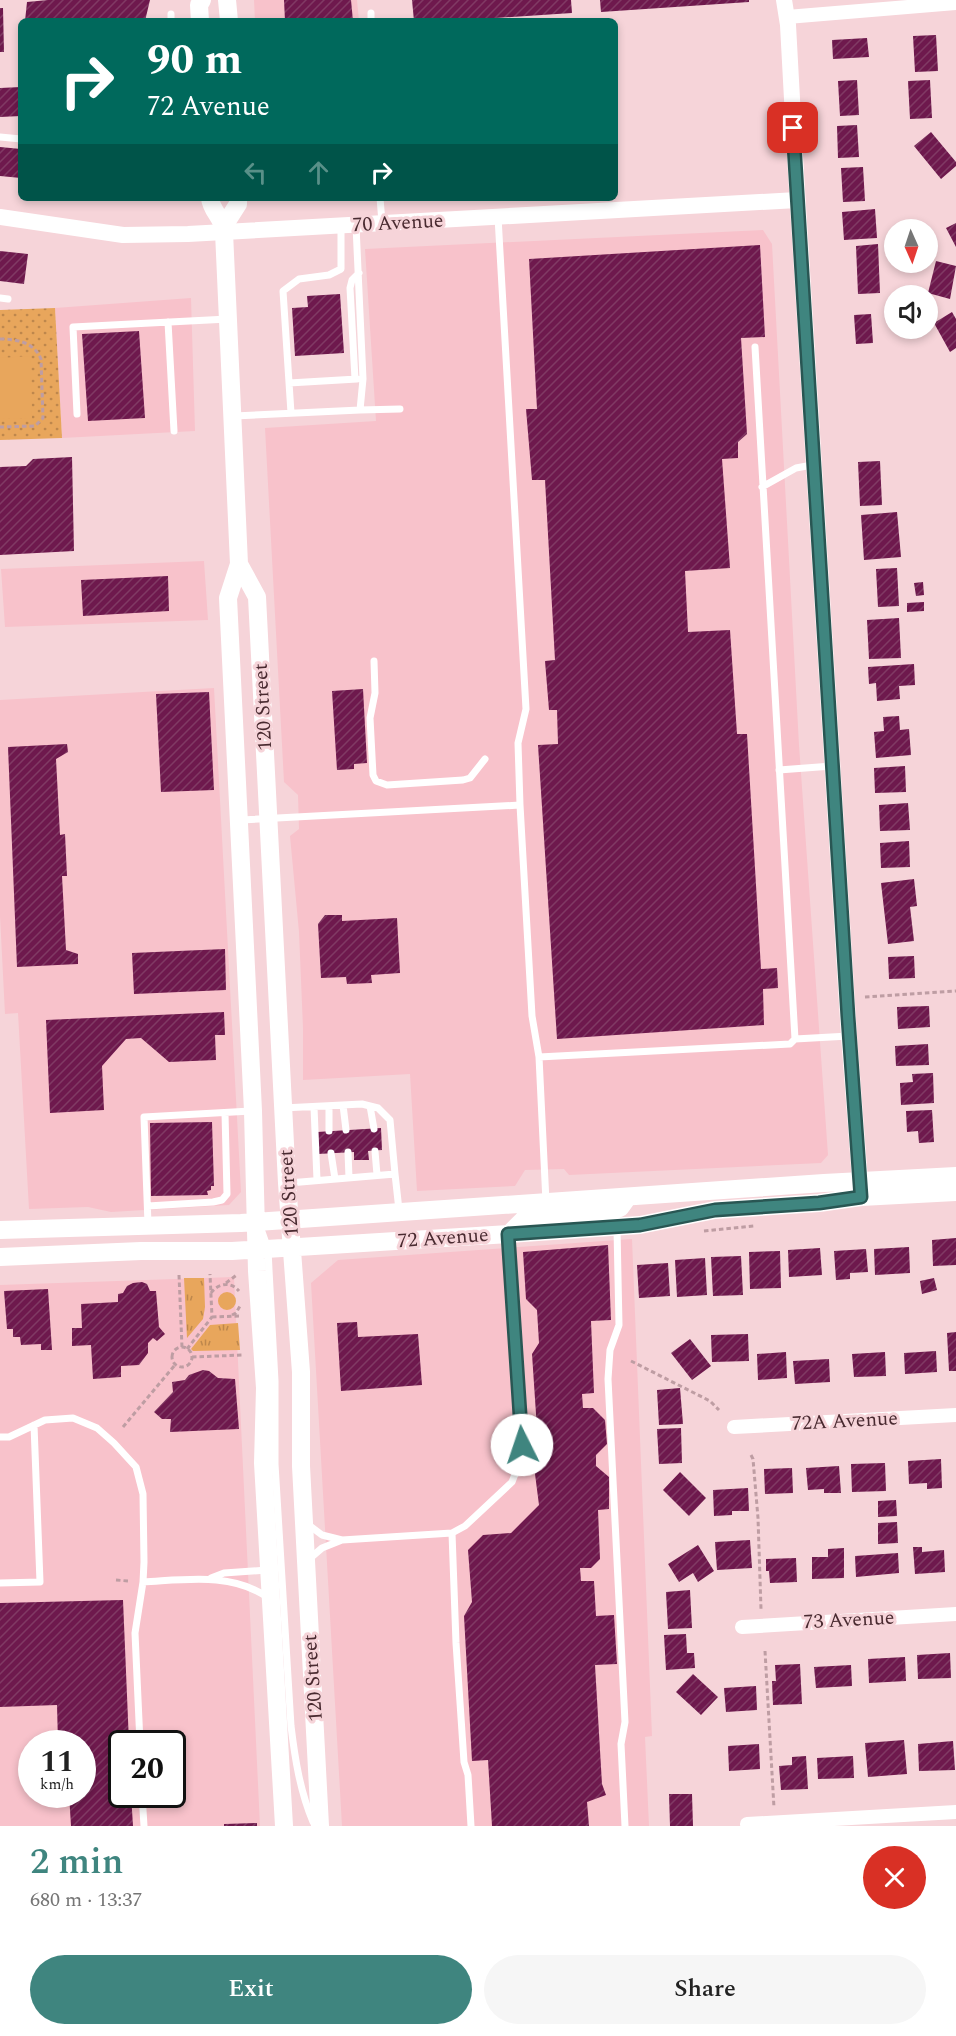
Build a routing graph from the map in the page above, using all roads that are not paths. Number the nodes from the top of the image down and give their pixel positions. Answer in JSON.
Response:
{"nodes":[{"id":1,"x":202,"y":0,"type":"edge"},
{"id":2,"x":227,"y":0,"type":"edge"},
{"id":3,"x":784,"y":0,"type":"edge"},
{"id":4,"x":956,"y":3,"type":"edge"},
{"id":5,"x":200,"y":18,"type":"edge"},
{"id":6,"x":229,"y":18,"type":"edge"},
{"id":7,"x":787,"y":18,"type":"junction"},
{"id":8,"x":0,"y":137,"type":"edge"},
{"id":9,"x":18,"y":140,"type":"edge"},
{"id":10,"x":797,"y":200,"type":"junction"},
{"id":11,"x":210,"y":201,"type":"edge"},
{"id":12,"x":238,"y":201,"type":"edge"},
{"id":13,"x":380,"y":201,"type":"edge"},
{"id":14,"x":0,"y":217,"type":"edge"},
{"id":15,"x":498,"y":218,"type":"junction"},
{"id":16,"x":382,"y":224,"type":"junction"},
{"id":17,"x":348,"y":226,"type":"junction"},
{"id":18,"x":224,"y":229,"type":"junction"},
{"id":19,"x":228,"y":319,"type":"junction"},
{"id":20,"x":168,"y":322,"type":"junction"},
{"id":21,"x":755,"y":347,"type":"dead end"},
{"id":22,"x":359,"y":379,"type":"junction"},
{"id":23,"x":289,"y":383,"type":"junction"},
{"id":24,"x":400,"y":409,"type":"dead end"},
{"id":25,"x":360,"y":410,"type":"junction"},
{"id":26,"x":291,"y":413,"type":"junction"},
{"id":27,"x":77,"y":414,"type":"dead end"},
{"id":28,"x":232,"y":416,"type":"junction"},
{"id":29,"x":174,"y":431,"type":"dead end"},
{"id":30,"x":815,"y":465,"type":"junction"},
{"id":31,"x":762,"y":487,"type":"junction"},
{"id":32,"x":239,"y":564,"type":"junction"},
{"id":33,"x":374,"y":661,"type":"dead end"},
{"id":34,"x":485,"y":759,"type":"dead end"},
{"id":35,"x":832,"y":766,"type":"junction"},
{"id":36,"x":779,"y":770,"type":"junction"},
{"id":37,"x":520,"y":805,"type":"junction"},
{"id":38,"x":268,"y":818,"type":"junction"},
{"id":39,"x":240,"y":820,"type":"junction"},
{"id":40,"x":849,"y":1036,"type":"junction"},
{"id":41,"x":795,"y":1039,"type":"junction"},
{"id":42,"x":539,"y":1057,"type":"junction"},
{"id":43,"x":343,"y":1105,"type":"junction"},
{"id":44,"x":329,"y":1106,"type":"junction"},
{"id":45,"x":370,"y":1106,"type":"junction"},
{"id":46,"x":314,"y":1107,"type":"junction"},
{"id":47,"x":283,"y":1108,"type":"junction"},
{"id":48,"x":253,"y":1111,"type":"junction"},
{"id":49,"x":225,"y":1113,"type":"junction"},
{"id":50,"x":374,"y":1129,"type":"dead end"},
{"id":51,"x":346,"y":1130,"type":"dead end"},
{"id":52,"x":329,"y":1131,"type":"dead end"},
{"id":53,"x":375,"y":1150,"type":"dead end"},
{"id":54,"x":348,"y":1152,"type":"dead end"},
{"id":55,"x":331,"y":1153,"type":"dead end"},
{"id":56,"x":395,"y":1174,"type":"junction"},
{"id":57,"x":377,"y":1175,"type":"junction"},
{"id":58,"x":956,"y":1176,"type":"edge"},
{"id":59,"x":349,"y":1178,"type":"junction"},
{"id":60,"x":334,"y":1179,"type":"junction"},
{"id":61,"x":317,"y":1180,"type":"junction"},
{"id":62,"x":287,"y":1183,"type":"junction"},
{"id":63,"x":860,"y":1190,"type":"junction"},
{"id":64,"x":956,"y":1192,"type":"edge"},
{"id":65,"x":629,"y":1196,"type":"junction"},
{"id":66,"x":546,"y":1202,"type":"junction"},
{"id":67,"x":148,"y":1206,"type":"junction"},
{"id":68,"x":399,"y":1212,"type":"junction"},
{"id":69,"x":290,"y":1220,"type":"junction"},
{"id":70,"x":257,"y":1222,"type":"junction"},
{"id":71,"x":148,"y":1226,"type":"junction"},
{"id":72,"x":617,"y":1227,"type":"junction"},
{"id":73,"x":0,"y":1230,"type":"edge"},
{"id":74,"x":508,"y":1234,"type":"junction"},
{"id":75,"x":293,"y":1247,"type":"junction"},
{"id":76,"x":263,"y":1249,"type":"junction"},
{"id":77,"x":0,"y":1257,"type":"edge"},
{"id":78,"x":956,"y":1414,"type":"edge"},
{"id":79,"x":34,"y":1425,"type":"junction"},
{"id":80,"x":734,"y":1427,"type":"dead end"},
{"id":81,"x":0,"y":1437,"type":"edge"},
{"id":82,"x":304,"y":1522,"type":"junction"},
{"id":83,"x":452,"y":1533,"type":"junction"},
{"id":84,"x":342,"y":1540,"type":"junction"},
{"id":85,"x":306,"y":1561,"type":"junction"},
{"id":86,"x":268,"y":1569,"type":"junction"},
{"id":87,"x":208,"y":1579,"type":"junction"},
{"id":88,"x":143,"y":1582,"type":"junction"},
{"id":89,"x":0,"y":1583,"type":"edge"},
{"id":90,"x":269,"y":1598,"type":"junction"},
{"id":91,"x":956,"y":1614,"type":"edge"},
{"id":92,"x":742,"y":1626,"type":"dead end"},
{"id":93,"x":139,"y":1730,"type":"edge"},
{"id":94,"x":143,"y":1808,"type":"edge"},
{"id":95,"x":956,"y":1812,"type":"edge"},
{"id":96,"x":747,"y":1824,"type":"dead end"},
{"id":97,"x":144,"y":1826,"type":"edge"},
{"id":98,"x":284,"y":1826,"type":"edge"},
{"id":99,"x":315,"y":1826,"type":"edge"},
{"id":100,"x":320,"y":1826,"type":"edge"},
{"id":101,"x":471,"y":1826,"type":"edge"},
{"id":102,"x":625,"y":1826,"type":"edge"}],
"edges":[{"from":1,"to":5,"type":"main road"},
{"from":2,"to":6,"type":"main road"},
{"from":3,"to":7,"type":"street"},
{"from":4,"to":7,"type":"street"},
{"from":7,"to":10,"type":"street"},
{"from":8,"to":9,"type":"lane"},
{"from":10,"to":15,"type":"street","name":"70 Avenue"},
{"from":10,"to":30,"type":"street"},
{"from":11,"to":18,"type":"main road","name":"120 Street"},
{"from":12,"to":18,"type":"main road"},
{"from":13,"to":16,"type":"lane"},
{"from":14,"to":18,"type":"street","name":"70 Avenue"},
{"from":15,"to":16,"type":"street","name":"70 Avenue"},
{"from":15,"to":37,"type":"lane"},
{"from":16,"to":17,"type":"street","name":"70 Avenue"},
{"from":17,"to":18,"type":"street","name":"70 Avenue"},
{"from":17,"to":22,"type":"lane"},
{"from":17,"to":23,"type":"lane"},
{"from":18,"to":19,"type":"main road","name":"120 Street"},
{"from":19,"to":20,"type":"lane"},
{"from":19,"to":28,"type":"main road","name":"120 Street"},
{"from":20,"to":27,"type":"lane"},
{"from":20,"to":29,"type":"lane"},
{"from":21,"to":31,"type":"lane"},
{"from":22,"to":23,"type":"lane"},
{"from":22,"to":25,"type":"lane"},
{"from":23,"to":26,"type":"lane"},
{"from":24,"to":25,"type":"lane"},
{"from":25,"to":26,"type":"lane"},
{"from":26,"to":28,"type":"lane"},
{"from":28,"to":32,"type":"main road","name":"120 Street"},
{"from":30,"to":31,"type":"lane"},
{"from":30,"to":35,"type":"street"},
{"from":31,"to":36,"type":"lane"},
{"from":32,"to":38,"type":"main road","name":"120 Street"},
{"from":32,"to":39,"type":"main road","name":"120 Street"},
{"from":33,"to":34,"type":"lane"},
{"from":35,"to":36,"type":"lane"},
{"from":35,"to":40,"type":"street"},
{"from":36,"to":41,"type":"lane"},
{"from":37,"to":38,"type":"lane"},
{"from":37,"to":42,"type":"lane"},
{"from":38,"to":39,"type":"lane"},
{"from":38,"to":47,"type":"main road","name":"120 Street"},
{"from":39,"to":48,"type":"main road","name":"120 Street"},
{"from":40,"to":41,"type":"lane"},
{"from":40,"to":63,"type":"street"},
{"from":41,"to":42,"type":"lane"},
{"from":42,"to":66,"type":"lane"},
{"from":43,"to":44,"type":"lane"},
{"from":43,"to":45,"type":"lane"},
{"from":43,"to":51,"type":"lane"},
{"from":44,"to":46,"type":"lane"},
{"from":44,"to":52,"type":"lane"},
{"from":45,"to":50,"type":"lane"},
{"from":45,"to":56,"type":"lane"},
{"from":46,"to":47,"type":"lane"},
{"from":46,"to":61,"type":"lane"},
{"from":47,"to":62,"type":"main road","name":"120 Street"},
{"from":48,"to":49,"type":"lane"},
{"from":48,"to":70,"type":"main road","name":"120 Street"},
{"from":49,"to":67,"type":"lane"},
{"from":49,"to":67,"type":"lane"},
{"from":53,"to":57,"type":"lane"},
{"from":54,"to":59,"type":"lane"},
{"from":55,"to":60,"type":"lane"},
{"from":56,"to":57,"type":"lane"},
{"from":56,"to":68,"type":"lane"},
{"from":57,"to":59,"type":"lane"},
{"from":58,"to":63,"type":"main road","name":"72 Avenue"},
{"from":59,"to":60,"type":"lane"},
{"from":60,"to":61,"type":"lane"},
{"from":61,"to":62,"type":"lane"},
{"from":62,"to":69,"type":"main road","name":"120 Street"},
{"from":63,"to":64,"type":"main road","name":"72 Avenue"},
{"from":63,"to":65,"type":"main road","name":"72 Avenue"},
{"from":63,"to":72,"type":"main road","name":"72 Avenue"},
{"from":65,"to":66,"type":"main road","name":"72 Avenue"},
{"from":65,"to":74,"type":"main road"},
{"from":66,"to":68,"type":"main road","name":"72 Avenue"},
{"from":67,"to":71,"type":"lane"},
{"from":68,"to":69,"type":"main road","name":"72 Avenue"},
{"from":69,"to":70,"type":"main road","name":"72 Avenue"},
{"from":69,"to":75,"type":"main road","name":"120 Street"},
{"from":70,"to":71,"type":"main road","name":"72 Avenue"},
{"from":70,"to":76,"type":"main road","name":"120 Street"},
{"from":71,"to":73,"type":"main road","name":"72 Avenue"},
{"from":72,"to":74,"type":"main road","name":"72 Avenue"},
{"from":72,"to":102,"type":"lane"},
{"from":74,"to":75,"type":"main road","name":"72 Avenue"},
{"from":74,"to":83,"type":"lane"},
{"from":75,"to":76,"type":"main road","name":"72 Avenue"},
{"from":75,"to":82,"type":"main road","name":"120 Street"},
{"from":76,"to":77,"type":"main road","name":"72 Avenue"},
{"from":76,"to":86,"type":"main road","name":"120 Street"},
{"from":76,"to":99,"type":"lane"},
{"from":78,"to":80,"type":"street","name":"72A Avenue"},
{"from":79,"to":81,"type":"lane"},
{"from":79,"to":88,"type":"lane"},
{"from":79,"to":89,"type":"lane"},
{"from":82,"to":84,"type":"lane"},
{"from":82,"to":85,"type":"main road","name":"120 Street"},
{"from":83,"to":84,"type":"lane"},
{"from":83,"to":101,"type":"lane"},
{"from":84,"to":85,"type":"lane"},
{"from":85,"to":100,"type":"main road","name":"120 Street"},
{"from":86,"to":87,"type":"lane"},
{"from":86,"to":90,"type":"main road","name":"120 Street"},
{"from":87,"to":88,"type":"lane"},
{"from":87,"to":90,"type":"lane"},
{"from":88,"to":93,"type":"lane"},
{"from":90,"to":98,"type":"main road","name":"120 Street"},
{"from":91,"to":92,"type":"street","name":"73 Avenue"},
{"from":94,"to":97,"type":"lane"},
{"from":95,"to":96,"type":"street"}]}
